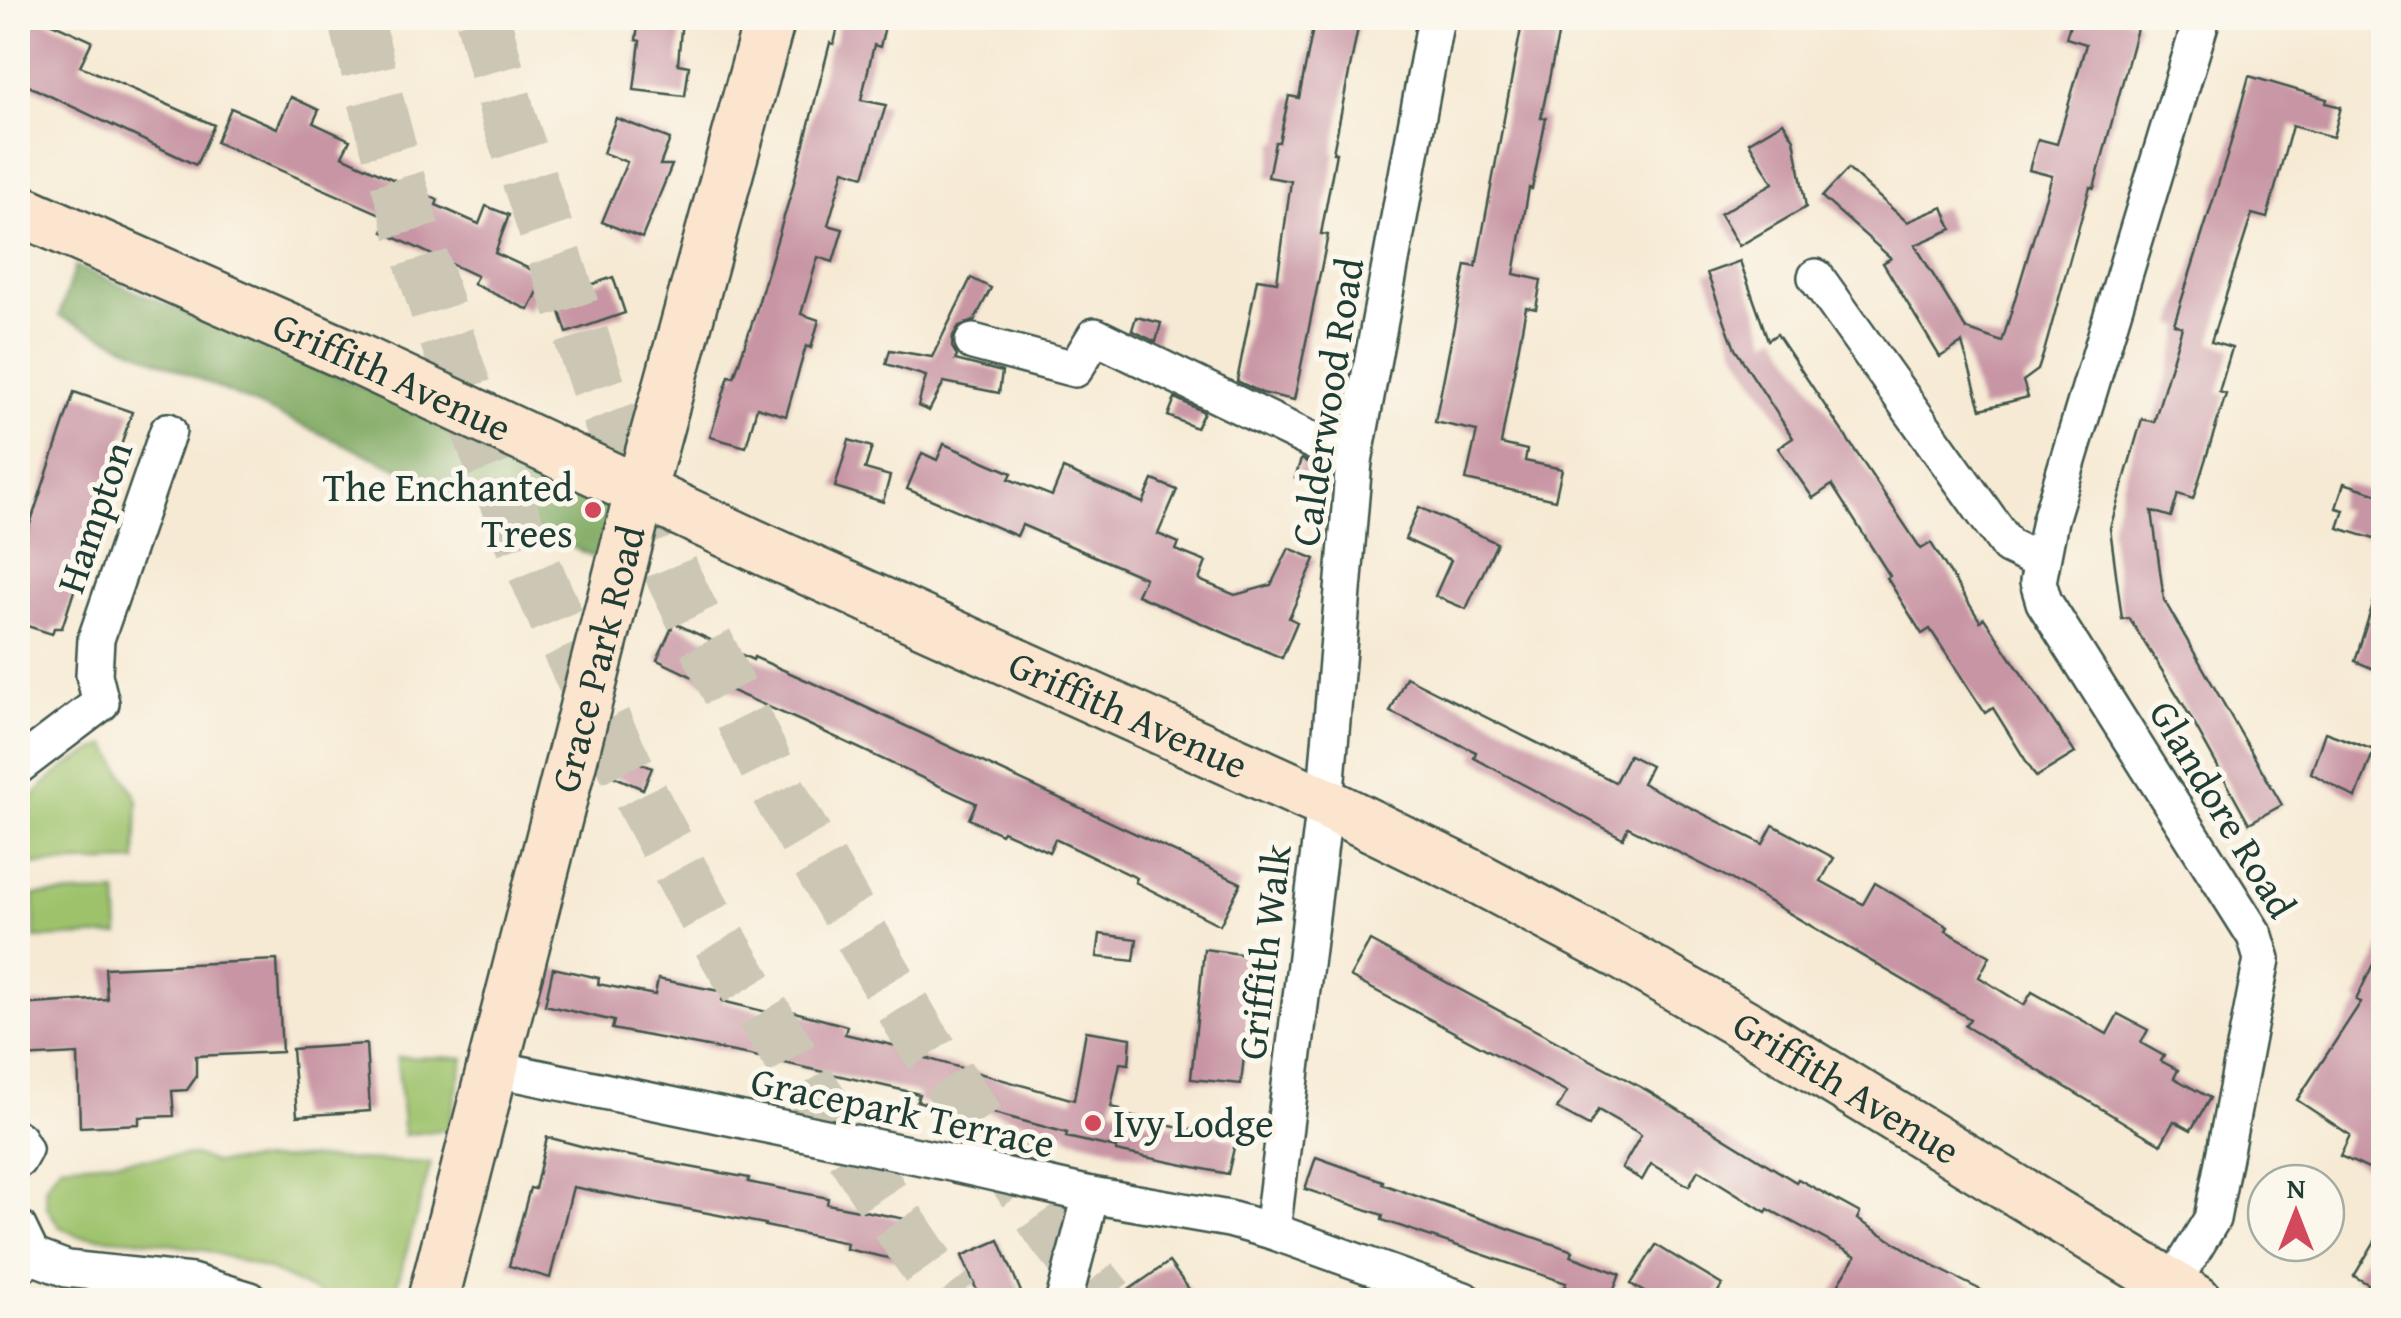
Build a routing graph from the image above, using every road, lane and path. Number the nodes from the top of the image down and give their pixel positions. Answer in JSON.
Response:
{"nodes":[{"id":1,"x":770,"y":18,"type":"edge"},
{"id":2,"x":1436,"y":18,"type":"edge"},
{"id":3,"x":2202,"y":18,"type":"edge"},
{"id":4,"x":18,"y":209,"type":"edge"},
{"id":5,"x":1816,"y":277,"type":"dead end"},
{"id":6,"x":973,"y":342,"type":"dead end"},
{"id":7,"x":168,"y":431,"type":"dead end"},
{"id":8,"x":1354,"y":461,"type":"junction"},
{"id":9,"x":641,"y":489,"type":"junction"},
{"id":10,"x":2041,"y":562,"type":"junction"},
{"id":11,"x":18,"y":766,"type":"edge"},
{"id":12,"x":1325,"y":804,"type":"junction"},
{"id":13,"x":492,"y":1068,"type":"junction"},
{"id":14,"x":18,"y":1139,"type":"edge"},
{"id":15,"x":18,"y":1160,"type":"edge"},
{"id":16,"x":1091,"y":1195,"type":"junction"},
{"id":17,"x":1272,"y":1231,"type":"junction"},
{"id":18,"x":22,"y":1250,"type":"edge"},
{"id":19,"x":2177,"y":1296,"type":"edge"},
{"id":20,"x":250,"y":1300,"type":"edge"},
{"id":21,"x":433,"y":1300,"type":"edge"},
{"id":22,"x":1064,"y":1300,"type":"edge"},
{"id":23,"x":1464,"y":1300,"type":"edge"}],
"edges":[{"from":1,"to":9,"type":"main road","name":"Grace Park Road"},
{"from":2,"to":8,"type":"street","name":"Calderwood Road"},
{"from":3,"to":10,"type":"street","name":"Glandore Road"},
{"from":4,"to":9,"type":"main road","name":"Griffith Avenue"},
{"from":5,"to":10,"type":"street"},
{"from":6,"to":8,"type":"street"},
{"from":7,"to":11,"type":"street","name":"Hampton"},
{"from":8,"to":12,"type":"street","name":"Calderwood Road"},
{"from":9,"to":12,"type":"main road","name":"Griffith Avenue"},
{"from":9,"to":13,"type":"main road","name":"Grace Park Road"},
{"from":10,"to":19,"type":"street","name":"Glandore Road"},
{"from":12,"to":17,"type":"street","name":"Griffith Walk"},
{"from":12,"to":19,"type":"main road","name":"Griffith Avenue"},
{"from":13,"to":16,"type":"street","name":"Gracepark Terrace"},
{"from":13,"to":21,"type":"main road","name":"Grace Park Road"},
{"from":14,"to":15,"type":"street"},
{"from":16,"to":17,"type":"street","name":"Gracepark Terrace"},
{"from":16,"to":22,"type":"street"},
{"from":17,"to":23,"type":"street","name":"Gracepark Terrace"},
{"from":18,"to":20,"type":"street"}]}
